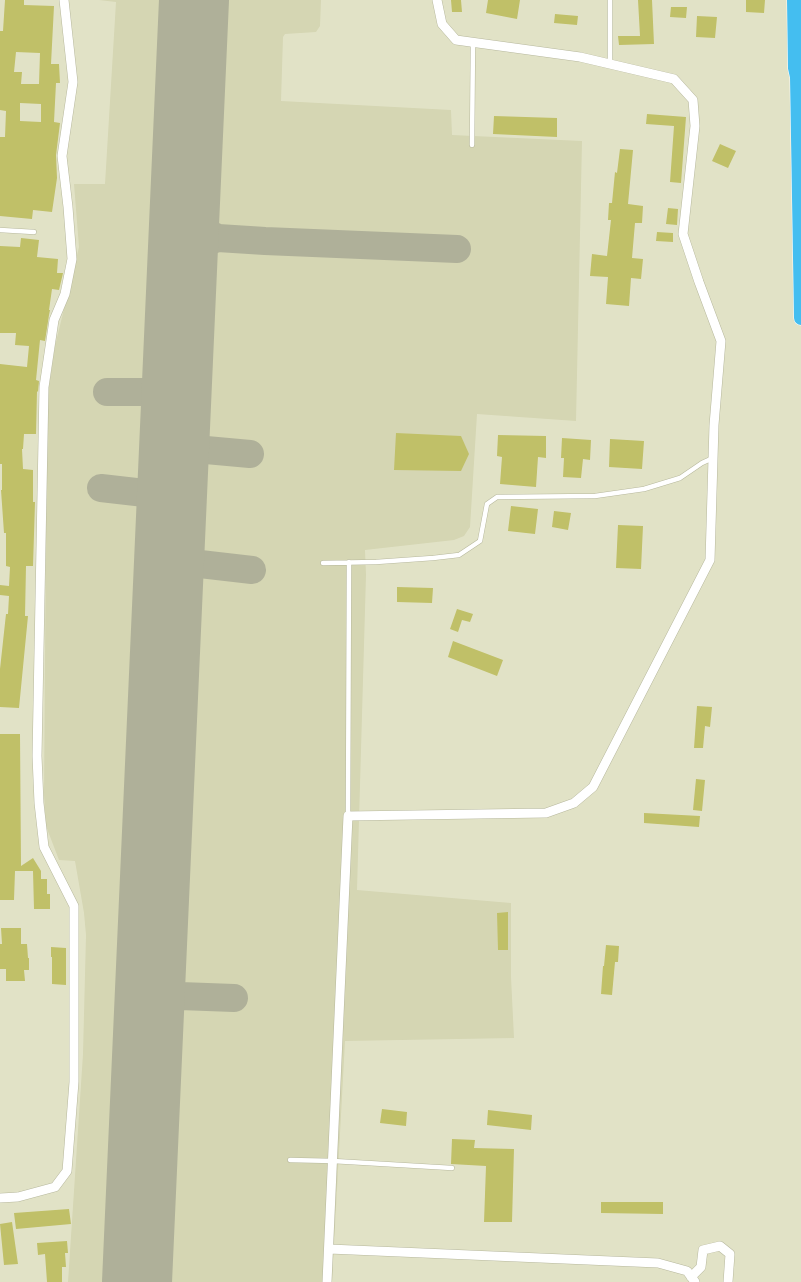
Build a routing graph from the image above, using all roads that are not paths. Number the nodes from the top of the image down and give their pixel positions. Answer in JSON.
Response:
{"nodes":[{"id":1,"x":64,"y":0,"type":"edge"},
{"id":2,"x":437,"y":0,"type":"edge"},
{"id":3,"x":610,"y":0,"type":"edge"},
{"id":4,"x":794,"y":0,"type":"edge"},
{"id":5,"x":474,"y":42,"type":"junction"},
{"id":6,"x":610,"y":64,"type":"junction"},
{"id":7,"x":799,"y":77,"type":"edge"},
{"id":8,"x":472,"y":145,"type":"dead end"},
{"id":9,"x":0,"y":230,"type":"edge"},
{"id":10,"x":34,"y":232,"type":"dead end"},
{"id":11,"x":801,"y":318,"type":"edge"},
{"id":12,"x":713,"y":458,"type":"junction"},
{"id":13,"x":349,"y":562,"type":"junction"},
{"id":14,"x":322,"y":563,"type":"dead end"},
{"id":15,"x":348,"y":816,"type":"junction"},
{"id":16,"x":290,"y":1160,"type":"dead end"},
{"id":17,"x":333,"y":1161,"type":"junction"},
{"id":18,"x":452,"y":1168,"type":"dead end"},
{"id":19,"x":0,"y":1198,"type":"edge"},
{"id":20,"x":329,"y":1249,"type":"junction"},
{"id":21,"x":693,"y":1280,"type":"edge"},
{"id":22,"x":327,"y":1282,"type":"edge"},
{"id":23,"x":728,"y":1282,"type":"edge"}],
"edges":[{"from":1,"to":19,"type":"street"},
{"from":2,"to":5,"type":"street"},
{"from":3,"to":6,"type":"lane"},
{"from":4,"to":7,"type":"highway"},
{"from":5,"to":6,"type":"street"},
{"from":5,"to":8,"type":"lane"},
{"from":6,"to":12,"type":"street"},
{"from":7,"to":11,"type":"highway"},
{"from":9,"to":10,"type":"lane"},
{"from":12,"to":13,"type":"lane"},
{"from":12,"to":15,"type":"street"},
{"from":13,"to":14,"type":"lane"},
{"from":13,"to":15,"type":"lane"},
{"from":15,"to":17,"type":"street"},
{"from":16,"to":17,"type":"lane"},
{"from":17,"to":18,"type":"lane"},
{"from":17,"to":20,"type":"street"},
{"from":20,"to":21,"type":"street"},
{"from":20,"to":22,"type":"street"},
{"from":21,"to":23,"type":"street"}]}
